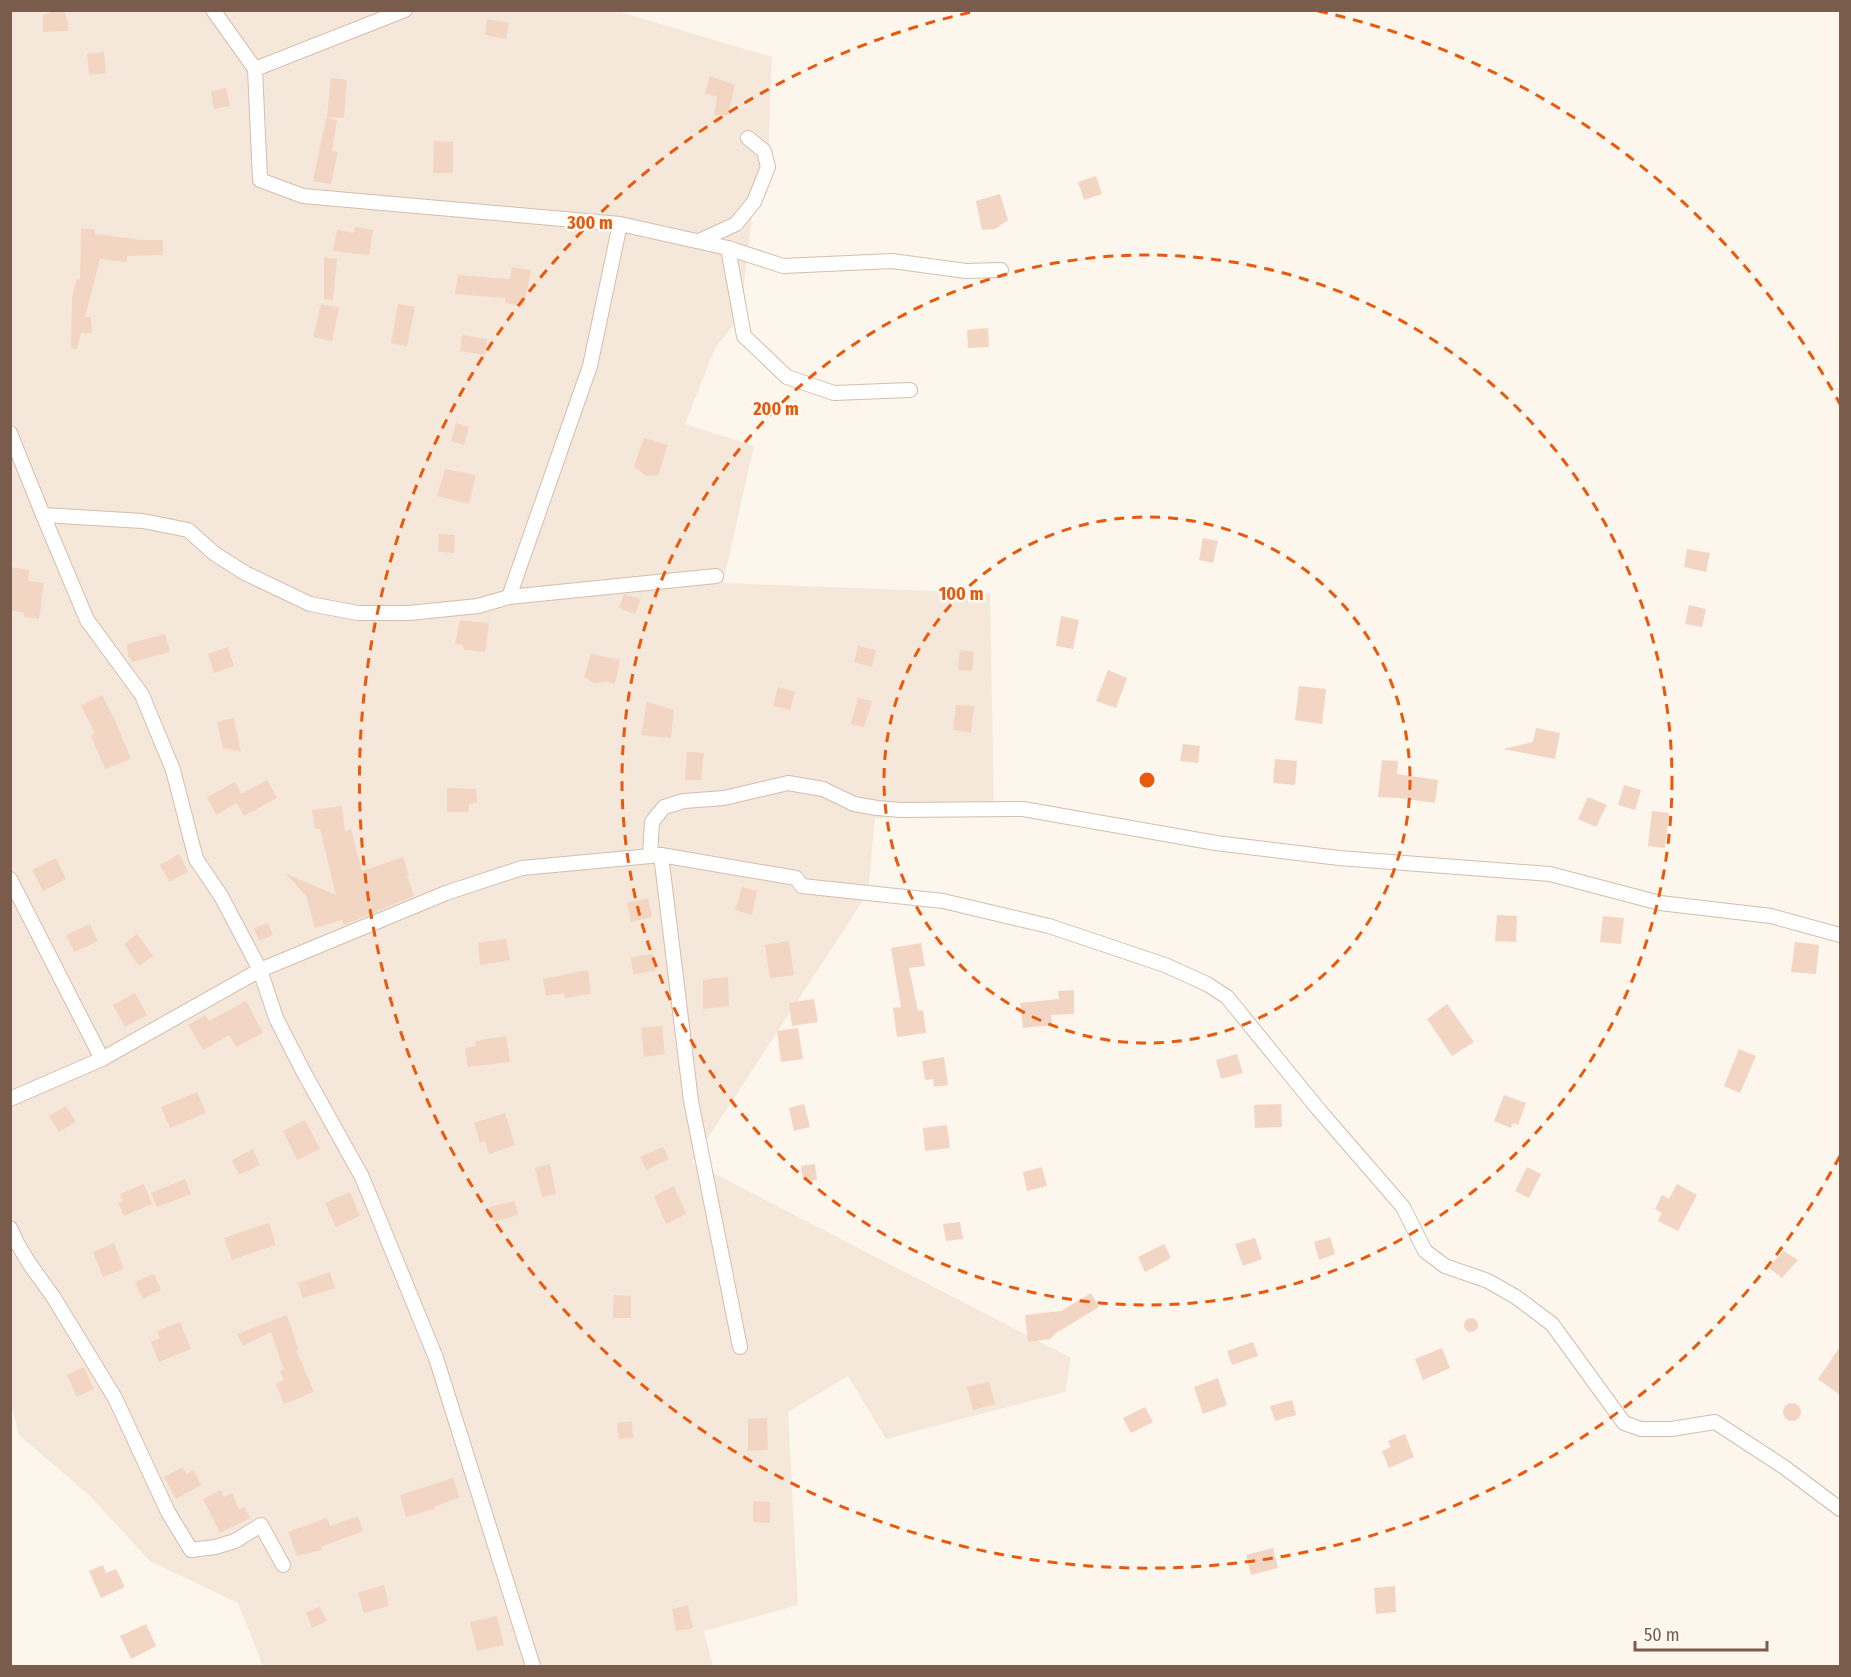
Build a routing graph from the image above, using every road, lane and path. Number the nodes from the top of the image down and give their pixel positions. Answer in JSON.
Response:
{"nodes":[{"id":1,"x":213,"y":10,"type":"edge"},
{"id":2,"x":405,"y":10,"type":"edge"},
{"id":3,"x":255,"y":69,"type":"junction"},
{"id":4,"x":748,"y":138,"type":"dead end"},
{"id":5,"x":620,"y":224,"type":"junction"},
{"id":6,"x":699,"y":241,"type":"junction"},
{"id":7,"x":728,"y":248,"type":"junction"},
{"id":8,"x":1001,"y":270,"type":"dead end"},
{"id":9,"x":910,"y":390,"type":"dead end"},
{"id":10,"x":10,"y":433,"type":"edge"},
{"id":11,"x":43,"y":515,"type":"junction"},
{"id":12,"x":716,"y":576,"type":"dead end"},
{"id":13,"x":509,"y":597,"type":"junction"},
{"id":14,"x":656,"y":855,"type":"junction"},
{"id":15,"x":10,"y":879,"type":"edge"},
{"id":16,"x":1840,"y":935,"type":"edge"},
{"id":17,"x":260,"y":970,"type":"junction"},
{"id":18,"x":102,"y":1059,"type":"junction"},
{"id":19,"x":10,"y":1099,"type":"edge"},
{"id":20,"x":10,"y":1228,"type":"edge"},
{"id":21,"x":740,"y":1347,"type":"dead end"},
{"id":22,"x":1840,"y":1509,"type":"edge"},
{"id":23,"x":283,"y":1565,"type":"dead end"},
{"id":24,"x":532,"y":1666,"type":"edge"}],
"edges":[{"from":1,"to":3,"type":"street"},
{"from":2,"to":3,"type":"street"},
{"from":3,"to":5,"type":"street"},
{"from":4,"to":6,"type":"street"},
{"from":5,"to":6,"type":"street"},
{"from":5,"to":13,"type":"street"},
{"from":6,"to":7,"type":"street"},
{"from":7,"to":8,"type":"street"},
{"from":7,"to":9,"type":"street"},
{"from":10,"to":11,"type":"street"},
{"from":11,"to":13,"type":"street"},
{"from":11,"to":17,"type":"street"},
{"from":12,"to":13,"type":"street"},
{"from":14,"to":16,"type":"street"},
{"from":14,"to":17,"type":"street"},
{"from":14,"to":21,"type":"street"},
{"from":14,"to":22,"type":"street"},
{"from":15,"to":18,"type":"street"},
{"from":17,"to":18,"type":"street"},
{"from":17,"to":24,"type":"street"},
{"from":18,"to":19,"type":"street"},
{"from":20,"to":23,"type":"street"}]}
